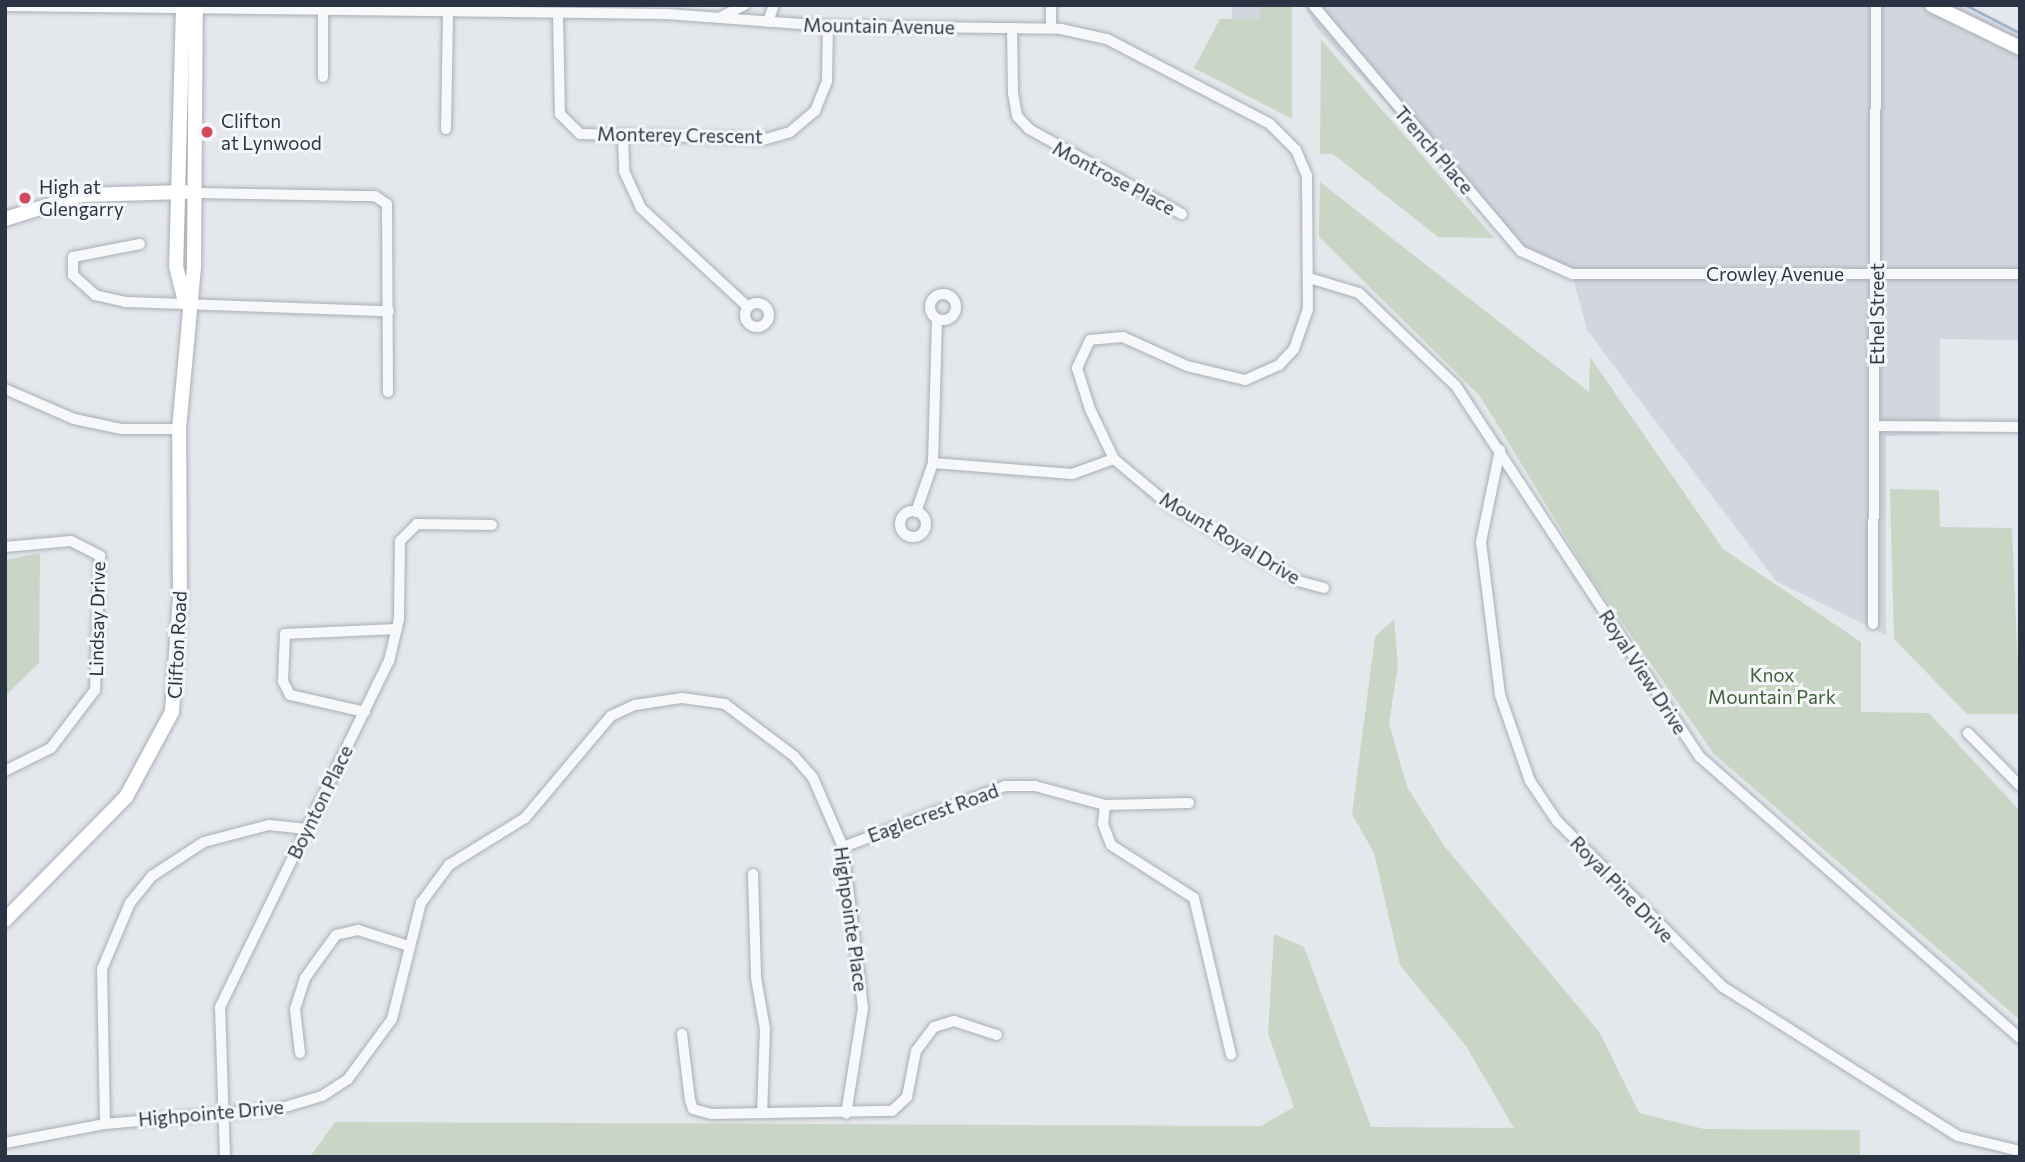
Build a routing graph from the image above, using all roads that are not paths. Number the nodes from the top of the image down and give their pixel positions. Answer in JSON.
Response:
{"nodes":[{"id":1,"x":745,"y":5,"type":"edge"},
{"id":2,"x":774,"y":5,"type":"edge"},
{"id":3,"x":1051,"y":5,"type":"edge"},
{"id":4,"x":1313,"y":5,"type":"edge"},
{"id":5,"x":1876,"y":5,"type":"edge"},
{"id":6,"x":1932,"y":5,"type":"edge"},
{"id":7,"x":5,"y":6,"type":"edge"},
{"id":8,"x":189,"y":7,"type":"edge"},
{"id":9,"x":323,"y":10,"type":"junction"},
{"id":10,"x":448,"y":12,"type":"junction"},
{"id":11,"x":558,"y":13,"type":"junction"},
{"id":12,"x":719,"y":18,"type":"junction"},
{"id":13,"x":768,"y":22,"type":"junction"},
{"id":14,"x":828,"y":26,"type":"junction"},
{"id":15,"x":1012,"y":28,"type":"junction"},
{"id":16,"x":1051,"y":28,"type":"junction"},
{"id":17,"x":2020,"y":48,"type":"edge"},
{"id":18,"x":323,"y":77,"type":"dead end"},
{"id":19,"x":1270,"y":124,"type":"joint"},
{"id":20,"x":446,"y":129,"type":"dead end"},
{"id":21,"x":623,"y":135,"type":"junction"},
{"id":22,"x":176,"y":192,"type":"junction"},
{"id":23,"x":195,"y":193,"type":"junction"},
{"id":24,"x":1182,"y":214,"type":"dead end"},
{"id":25,"x":5,"y":219,"type":"edge"},
{"id":26,"x":140,"y":244,"type":"dead end"},
{"id":27,"x":1572,"y":274,"type":"joint"},
{"id":28,"x":1877,"y":274,"type":"junction"},
{"id":29,"x":2020,"y":274,"type":"edge"},
{"id":30,"x":1309,"y":278,"type":"junction"},
{"id":31,"x":748,"y":307,"type":"dead end"},
{"id":32,"x":186,"y":308,"type":"junction"},
{"id":33,"x":389,"y":311,"type":"junction"},
{"id":34,"x":937,"y":319,"type":"dead end"},
{"id":35,"x":5,"y":389,"type":"edge"},
{"id":36,"x":388,"y":392,"type":"dead end"},
{"id":37,"x":1877,"y":426,"type":"junction"},
{"id":38,"x":2020,"y":426,"type":"edge"},
{"id":39,"x":179,"y":429,"type":"junction"},
{"id":40,"x":1500,"y":450,"type":"junction"},
{"id":41,"x":1114,"y":459,"type":"junction"},
{"id":42,"x":933,"y":463,"type":"junction"},
{"id":43,"x":916,"y":512,"type":"dead end"},
{"id":44,"x":492,"y":525,"type":"dead end"},
{"id":45,"x":5,"y":547,"type":"edge"},
{"id":46,"x":1324,"y":588,"type":"dead end"},
{"id":47,"x":1873,"y":624,"type":"dead end"},
{"id":48,"x":397,"y":629,"type":"junction"},
{"id":49,"x":365,"y":712,"type":"junction"},
{"id":50,"x":1968,"y":733,"type":"dead end"},
{"id":51,"x":5,"y":771,"type":"edge"},
{"id":52,"x":2020,"y":786,"type":"edge"},
{"id":53,"x":544,"y":799,"type":"joint"},
{"id":54,"x":1189,"y":803,"type":"dead end"},
{"id":55,"x":1105,"y":805,"type":"junction"},
{"id":56,"x":307,"y":830,"type":"junction"},
{"id":57,"x":843,"y":847,"type":"junction"},
{"id":58,"x":752,"y":874,"type":"dead end"},
{"id":59,"x":5,"y":920,"type":"edge"},
{"id":60,"x":406,"y":945,"type":"junction"},
{"id":61,"x":682,"y":1034,"type":"dead end"},
{"id":62,"x":997,"y":1035,"type":"dead end"},
{"id":63,"x":2020,"y":1038,"type":"edge"},
{"id":64,"x":300,"y":1053,"type":"dead end"},
{"id":65,"x":1231,"y":1055,"type":"dead end"},
{"id":66,"x":762,"y":1113,"type":"junction"},
{"id":67,"x":846,"y":1114,"type":"junction"},
{"id":68,"x":221,"y":1115,"type":"junction"},
{"id":69,"x":105,"y":1124,"type":"junction"},
{"id":70,"x":5,"y":1143,"type":"edge"},
{"id":71,"x":2020,"y":1151,"type":"edge"},
{"id":72,"x":225,"y":1157,"type":"edge"}],
"edges":[{"from":1,"to":12,"type":"street"},
{"from":2,"to":13,"type":"street"},
{"from":3,"to":16,"type":"street"},
{"from":4,"to":27,"type":"street","name":"Trench Place"},
{"from":5,"to":28,"type":"street","name":"Ethel Street"},
{"from":6,"to":17,"type":"main road"},
{"from":7,"to":8,"type":"street","name":"Mountain Avenue"},
{"from":8,"to":9,"type":"street","name":"Mountain Avenue"},
{"from":8,"to":22,"type":"main road","name":"Clifton Road"},
{"from":8,"to":23,"type":"main road","name":"Clifton Road"},
{"from":9,"to":10,"type":"street","name":"Mountain Avenue"},
{"from":9,"to":18,"type":"street"},
{"from":10,"to":11,"type":"street","name":"Mountain Avenue"},
{"from":10,"to":20,"type":"street"},
{"from":11,"to":12,"type":"street","name":"Mountain Avenue"},
{"from":11,"to":21,"type":"street","name":"Monterey Crescent"},
{"from":12,"to":13,"type":"street","name":"Mountain Avenue"},
{"from":13,"to":14,"type":"street","name":"Mountain Avenue"},
{"from":14,"to":15,"type":"street","name":"Mountain Avenue"},
{"from":14,"to":21,"type":"street","name":"Monterey Crescent"},
{"from":15,"to":16,"type":"street","name":"Mountain Avenue"},
{"from":15,"to":24,"type":"street","name":"Montrose Place"},
{"from":16,"to":19,"type":"street","name":"Mountain Avenue"},
{"from":19,"to":30,"type":"street","name":"Mount Royal Drive"},
{"from":21,"to":31,"type":"street"},
{"from":22,"to":23,"type":"main road"},
{"from":22,"to":25,"type":"main road"},
{"from":22,"to":32,"type":"main road","name":"Clifton Road"},
{"from":23,"to":32,"type":"main road","name":"Clifton Road"},
{"from":23,"to":33,"type":"street"},
{"from":26,"to":32,"type":"street"},
{"from":27,"to":28,"type":"street","name":"Crowley Avenue"},
{"from":28,"to":29,"type":"street","name":"Crowley Avenue"},
{"from":28,"to":37,"type":"street","name":"Ethel Street"},
{"from":30,"to":40,"type":"street","name":"Royal View Drive"},
{"from":30,"to":41,"type":"street","name":"Mount Royal Drive"},
{"from":32,"to":33,"type":"street"},
{"from":32,"to":39,"type":"main road","name":"Clifton Road"},
{"from":33,"to":36,"type":"street"},
{"from":34,"to":42,"type":"street"},
{"from":35,"to":39,"type":"street"},
{"from":37,"to":38,"type":"street"},
{"from":37,"to":47,"type":"street","name":"Ethel Street"},
{"from":39,"to":59,"type":"main road","name":"Clifton Road"},
{"from":40,"to":63,"type":"street","name":"Royal View Drive"},
{"from":40,"to":71,"type":"street","name":"Royal Pine Drive"},
{"from":41,"to":42,"type":"street"},
{"from":41,"to":46,"type":"street","name":"Mount Royal Drive"},
{"from":42,"to":43,"type":"street"},
{"from":44,"to":48,"type":"street","name":"Boynton Place"},
{"from":45,"to":51,"type":"street","name":"Lindsay Drive"},
{"from":48,"to":49,"type":"street","name":"Boynton Place"},
{"from":48,"to":49,"type":"street"},
{"from":49,"to":56,"type":"street","name":"Boynton Place"},
{"from":50,"to":52,"type":"street"},
{"from":53,"to":57,"type":"street","name":"Highpointe Place"},
{"from":53,"to":60,"type":"street","name":"Highpointe Drive"},
{"from":54,"to":55,"type":"street","name":"Eaglecrest Road"},
{"from":55,"to":57,"type":"street","name":"Eaglecrest Road"},
{"from":55,"to":65,"type":"street"},
{"from":56,"to":68,"type":"street","name":"Boynton Place"},
{"from":56,"to":69,"type":"street"},
{"from":57,"to":67,"type":"street","name":"Highpointe Place"},
{"from":58,"to":66,"type":"street"},
{"from":60,"to":64,"type":"street"},
{"from":60,"to":68,"type":"street","name":"Highpointe Drive"},
{"from":61,"to":66,"type":"street"},
{"from":62,"to":67,"type":"street"},
{"from":66,"to":67,"type":"street"},
{"from":68,"to":69,"type":"street","name":"Highpointe Drive"},
{"from":68,"to":72,"type":"street","name":"Boynton Place"},
{"from":69,"to":70,"type":"street","name":"Highpointe Drive"}]}
